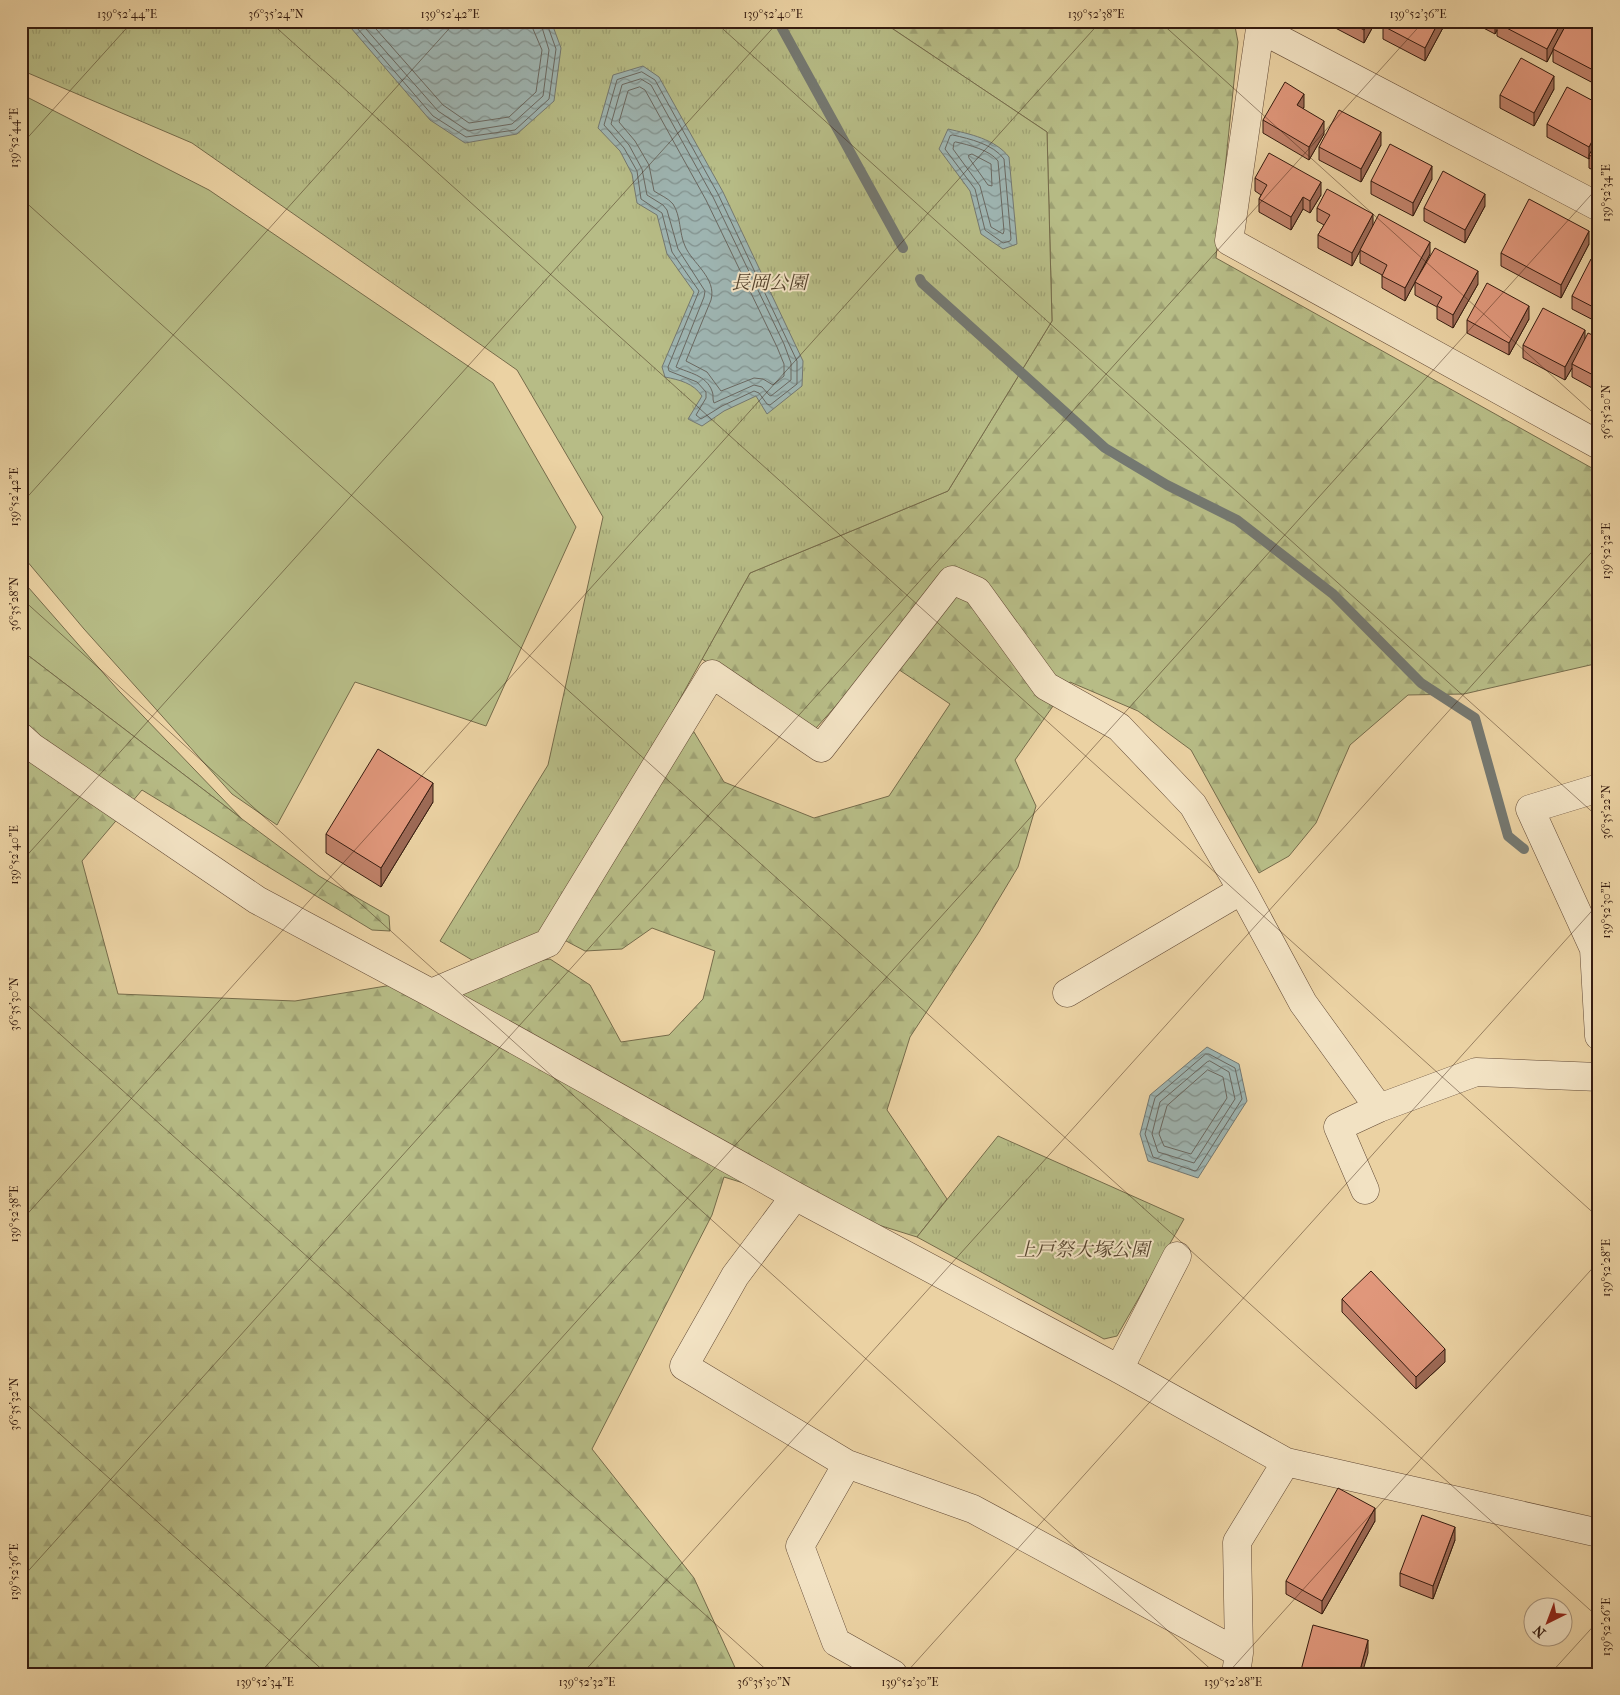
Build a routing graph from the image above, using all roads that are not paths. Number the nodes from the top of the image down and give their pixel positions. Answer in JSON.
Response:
{"nodes":[{"id":1,"x":1259,"y":25,"type":"edge"},
{"id":2,"x":1599,"y":207,"type":"edge"},
{"id":3,"x":1599,"y":445,"type":"edge"},
{"id":4,"x":21,"y":737,"type":"edge"},
{"id":5,"x":1599,"y":788,"type":"edge"},
{"id":6,"x":1242,"y":890,"type":"junction"},
{"id":7,"x":1597,"y":979,"type":"edge"},
{"id":8,"x":431,"y":993,"type":"junction"},
{"id":9,"x":1068,"y":993,"type":"dead end"},
{"id":10,"x":1599,"y":1036,"type":"edge"},
{"id":11,"x":1599,"y":1078,"type":"edge"},
{"id":12,"x":1379,"y":1108,"type":"junction"},
{"id":13,"x":1365,"y":1190,"type":"dead end"},
{"id":14,"x":795,"y":1196,"type":"junction"},
{"id":15,"x":1177,"y":1256,"type":"dead end"},
{"id":16,"x":1119,"y":1369,"type":"junction"},
{"id":17,"x":1286,"y":1462,"type":"junction"},
{"id":18,"x":847,"y":1464,"type":"junction"},
{"id":19,"x":1599,"y":1533,"type":"edge"},
{"id":20,"x":1237,"y":1663,"type":"edge"},
{"id":21,"x":893,"y":1674,"type":"edge"}],
"edges":[{"from":1,"to":2,"type":"street"},
{"from":1,"to":3,"type":"street"},
{"from":4,"to":8,"type":"street"},
{"from":5,"to":7,"type":"street"},
{"from":6,"to":8,"type":"street"},
{"from":6,"to":9,"type":"street"},
{"from":6,"to":12,"type":"street"},
{"from":7,"to":10,"type":"street"},
{"from":8,"to":14,"type":"street"},
{"from":11,"to":12,"type":"street"},
{"from":12,"to":13,"type":"street"},
{"from":14,"to":16,"type":"street"},
{"from":14,"to":18,"type":"street"},
{"from":15,"to":16,"type":"street"},
{"from":16,"to":17,"type":"street"},
{"from":17,"to":19,"type":"street"},
{"from":17,"to":20,"type":"street"},
{"from":18,"to":20,"type":"street"},
{"from":18,"to":21,"type":"street"}]}
